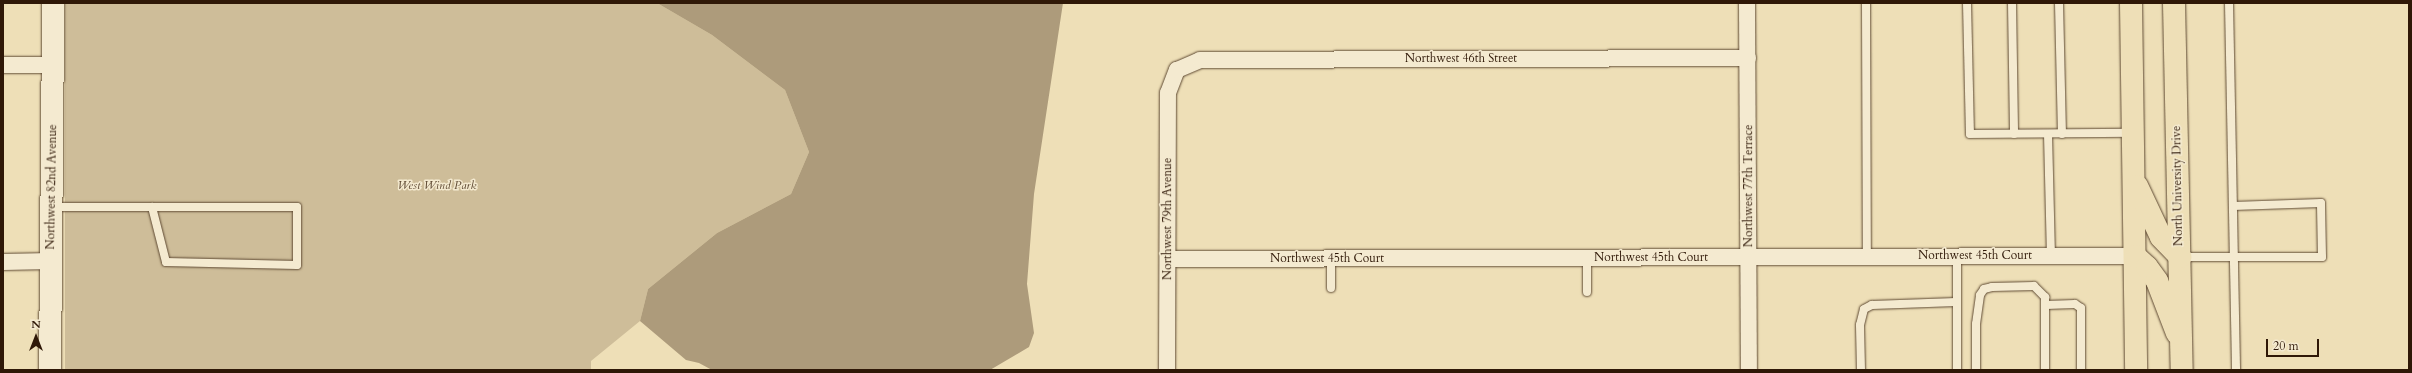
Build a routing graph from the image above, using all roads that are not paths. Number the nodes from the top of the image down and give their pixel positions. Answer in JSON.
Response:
{"nodes":[{"id":1,"x":53,"y":3,"type":"edge"},
{"id":2,"x":1747,"y":3,"type":"edge"},
{"id":3,"x":1866,"y":3,"type":"edge"},
{"id":4,"x":1967,"y":3,"type":"edge"},
{"id":5,"x":2012,"y":3,"type":"edge"},
{"id":6,"x":2059,"y":3,"type":"edge"},
{"id":7,"x":2131,"y":3,"type":"edge"},
{"id":8,"x":2174,"y":3,"type":"edge"},
{"id":9,"x":2229,"y":3,"type":"edge"},
{"id":10,"x":1748,"y":58,"type":"junction"},
{"id":11,"x":3,"y":65,"type":"edge"},
{"id":12,"x":53,"y":65,"type":"junction"},
{"id":13,"x":1177,"y":70,"type":"joint"},
{"id":14,"x":2133,"y":133,"type":"junction"},
{"id":15,"x":2014,"y":134,"type":"junction"},
{"id":16,"x":2048,"y":134,"type":"junction"},
{"id":17,"x":2062,"y":134,"type":"junction"},
{"id":18,"x":2134,"y":178,"type":"junction"},
{"id":19,"x":2233,"y":206,"type":"junction"},
{"id":20,"x":52,"y":207,"type":"junction"},
{"id":21,"x":152,"y":207,"type":"junction"},
{"id":22,"x":1957,"y":256,"type":"junction"},
{"id":23,"x":2051,"y":256,"type":"junction"},
{"id":24,"x":2135,"y":256,"type":"junction"},
{"id":25,"x":1749,"y":257,"type":"junction"},
{"id":26,"x":1867,"y":257,"type":"junction"},
{"id":27,"x":2180,"y":257,"type":"junction"},
{"id":28,"x":2234,"y":257,"type":"junction"},
{"id":29,"x":1587,"y":258,"type":"junction"},
{"id":30,"x":1168,"y":259,"type":"junction"},
{"id":31,"x":1330,"y":259,"type":"junction"},
{"id":32,"x":51,"y":261,"type":"junction"},
{"id":33,"x":3,"y":262,"type":"edge"},
{"id":34,"x":1331,"y":288,"type":"dead end"},
{"id":35,"x":1587,"y":292,"type":"dead end"},
{"id":36,"x":1956,"y":302,"type":"junction"},
{"id":37,"x":2046,"y":305,"type":"junction"},
{"id":38,"x":2182,"y":345,"type":"junction"},
{"id":39,"x":50,"y":370,"type":"edge"},
{"id":40,"x":1167,"y":370,"type":"edge"},
{"id":41,"x":1749,"y":370,"type":"edge"},
{"id":42,"x":1861,"y":370,"type":"edge"},
{"id":43,"x":1957,"y":370,"type":"edge"},
{"id":44,"x":1976,"y":370,"type":"edge"},
{"id":45,"x":2045,"y":370,"type":"edge"},
{"id":46,"x":2081,"y":370,"type":"edge"},
{"id":47,"x":2136,"y":370,"type":"edge"},
{"id":48,"x":2182,"y":370,"type":"edge"},
{"id":49,"x":2236,"y":370,"type":"edge"}],
"edges":[{"from":1,"to":12,"type":"street","name":"Northwest 82nd Avenue"},
{"from":2,"to":10,"type":"street","name":"Northwest 77th Terrace"},
{"from":3,"to":26,"type":"lane"},
{"from":4,"to":15,"type":"lane"},
{"from":5,"to":15,"type":"lane"},
{"from":6,"to":17,"type":"lane"},
{"from":7,"to":14,"type":"main road"},
{"from":8,"to":27,"type":"main road","name":"North University Drive"},
{"from":9,"to":19,"type":"lane"},
{"from":10,"to":13,"type":"street","name":"Northwest 46th Street"},
{"from":10,"to":25,"type":"street","name":"Northwest 77th Terrace"},
{"from":11,"to":12,"type":"street"},
{"from":12,"to":20,"type":"street","name":"Northwest 82nd Avenue"},
{"from":13,"to":30,"type":"street","name":"Northwest 79th Avenue"},
{"from":14,"to":17,"type":"lane"},
{"from":14,"to":18,"type":"main road"},
{"from":15,"to":16,"type":"lane"},
{"from":16,"to":17,"type":"lane"},
{"from":16,"to":23,"type":"lane"},
{"from":18,"to":24,"type":"main road"},
{"from":18,"to":27,"type":"main road"},
{"from":19,"to":28,"type":"lane"},
{"from":19,"to":28,"type":"lane"},
{"from":20,"to":21,"type":"lane"},
{"from":20,"to":32,"type":"street","name":"Northwest 82nd Avenue"},
{"from":21,"to":21,"type":"lane"},
{"from":22,"to":23,"type":"street","name":"Northwest 45th Court"},
{"from":22,"to":26,"type":"street","name":"Northwest 45th Court"},
{"from":22,"to":36,"type":"lane"},
{"from":23,"to":24,"type":"street","name":"Northwest 45th Court"},
{"from":24,"to":38,"type":"main road"},
{"from":24,"to":47,"type":"main road"},
{"from":25,"to":26,"type":"street","name":"Northwest 45th Court"},
{"from":25,"to":29,"type":"street","name":"Northwest 45th Court"},
{"from":25,"to":41,"type":"street","name":"Northwest 77th Terrace"},
{"from":27,"to":28,"type":"lane"},
{"from":27,"to":38,"type":"main road","name":"North University Drive"},
{"from":28,"to":49,"type":"lane"},
{"from":29,"to":31,"type":"street","name":"Northwest 45th Court"},
{"from":29,"to":35,"type":"lane"},
{"from":30,"to":31,"type":"street","name":"Northwest 45th Court"},
{"from":30,"to":40,"type":"street","name":"Northwest 79th Avenue"},
{"from":31,"to":34,"type":"lane"},
{"from":32,"to":33,"type":"street"},
{"from":32,"to":39,"type":"street","name":"Northwest 82nd Avenue"},
{"from":36,"to":42,"type":"lane"},
{"from":36,"to":43,"type":"lane"},
{"from":37,"to":44,"type":"lane"},
{"from":37,"to":45,"type":"lane"},
{"from":37,"to":46,"type":"lane"},
{"from":38,"to":48,"type":"main road","name":"North University Drive"}]}
